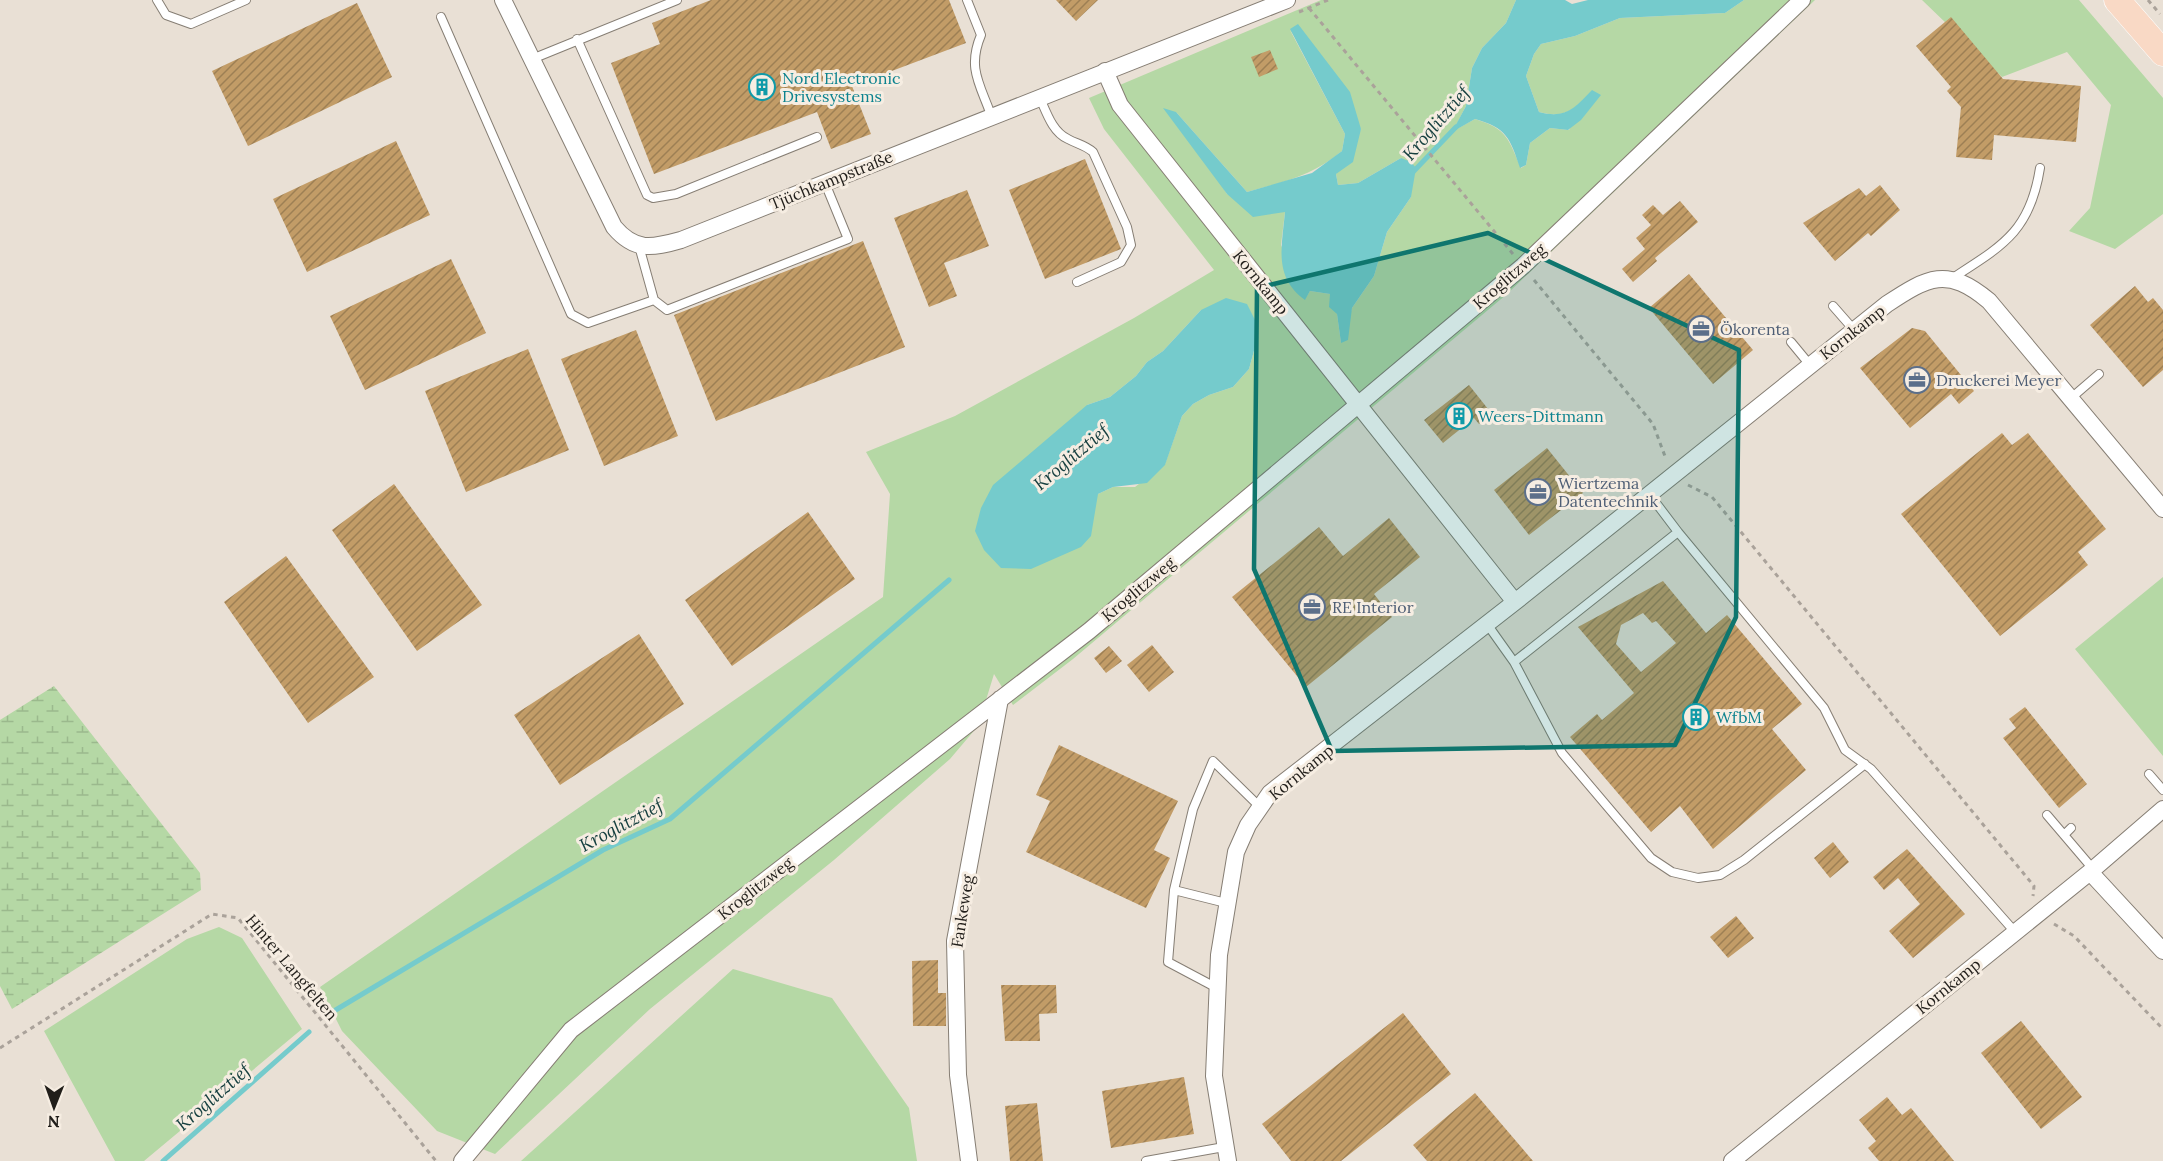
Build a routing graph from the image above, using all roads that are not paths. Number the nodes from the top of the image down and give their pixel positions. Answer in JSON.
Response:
{"nodes":[{"id":1,"x":157,"y":0,"type":"edge"},
{"id":2,"x":246,"y":0,"type":"edge"},
{"id":3,"x":503,"y":0,"type":"edge"},
{"id":4,"x":677,"y":0,"type":"edge"},
{"id":5,"x":967,"y":0,"type":"edge"},
{"id":6,"x":1287,"y":0,"type":"edge"},
{"id":7,"x":1802,"y":0,"type":"edge"},
{"id":8,"x":2117,"y":0,"type":"edge"},
{"id":9,"x":441,"y":17,"type":"dead end"},
{"id":10,"x":577,"y":39,"type":"junction"},
{"id":11,"x":2163,"y":53,"type":"edge"},
{"id":12,"x":532,"y":59,"type":"junction"},
{"id":13,"x":1105,"y":71,"type":"junction"},
{"id":14,"x":1039,"y":96,"type":"junction"},
{"id":15,"x":991,"y":116,"type":"junction"},
{"id":16,"x":817,"y":137,"type":"dead end"},
{"id":17,"x":2040,"y":168,"type":"dead end"},
{"id":18,"x":825,"y":183,"type":"junction"},
{"id":19,"x":639,"y":246,"type":"junction"},
{"id":20,"x":1951,"y":279,"type":"junction"},
{"id":21,"x":1077,"y":282,"type":"dead end"},
{"id":22,"x":654,"y":300,"type":"junction"},
{"id":23,"x":1833,"y":306,"type":"dead end"},
{"id":24,"x":1854,"y":330,"type":"junction"},
{"id":25,"x":1791,"y":342,"type":"dead end"},
{"id":26,"x":1810,"y":365,"type":"junction"},
{"id":27,"x":2099,"y":374,"type":"dead end"},
{"id":28,"x":2070,"y":399,"type":"junction"},
{"id":29,"x":1357,"y":403,"type":"junction"},
{"id":30,"x":1650,"y":495,"type":"junction"},
{"id":31,"x":2163,"y":509,"type":"edge"},
{"id":32,"x":1677,"y":531,"type":"junction"},
{"id":33,"x":1515,"y":602,"type":"junction"},
{"id":34,"x":1487,"y":624,"type":"junction"},
{"id":35,"x":1514,"y":662,"type":"junction"},
{"id":36,"x":1000,"y":699,"type":"junction"},
{"id":37,"x":1865,"y":765,"type":"junction"},
{"id":38,"x":2149,"y":774,"type":"dead end"},
{"id":39,"x":2163,"y":790,"type":"edge"},
{"id":40,"x":1260,"y":807,"type":"junction"},
{"id":41,"x":2163,"y":809,"type":"edge"},
{"id":42,"x":2047,"y":815,"type":"dead end"},
{"id":43,"x":2091,"y":870,"type":"junction"},
{"id":44,"x":1174,"y":890,"type":"junction"},
{"id":45,"x":1226,"y":903,"type":"junction"},
{"id":46,"x":2015,"y":933,"type":"junction"},
{"id":47,"x":2163,"y":951,"type":"edge"},
{"id":48,"x":1217,"y":988,"type":"junction"},
{"id":49,"x":1226,"y":1154,"type":"edge"},
{"id":50,"x":462,"y":1161,"type":"edge"},
{"id":51,"x":969,"y":1161,"type":"edge"},
{"id":52,"x":1146,"y":1161,"type":"edge"},
{"id":53,"x":1732,"y":1161,"type":"edge"}],
"edges":[{"from":1,"to":2,"type":"lane"},
{"from":3,"to":12,"type":"street"},
{"from":4,"to":10,"type":"lane"},
{"from":5,"to":15,"type":"lane"},
{"from":6,"to":13,"type":"street","name":"Tjüchkampstraße"},
{"from":7,"to":29,"type":"street","name":"Kroglitzweg"},
{"from":8,"to":11,"type":"main road"},
{"from":9,"to":22,"type":"lane"},
{"from":10,"to":12,"type":"lane"},
{"from":10,"to":16,"type":"lane"},
{"from":12,"to":19,"type":"street"},
{"from":13,"to":14,"type":"street","name":"Tjüchkampstraße"},
{"from":13,"to":29,"type":"street","name":"Kornkamp"},
{"from":14,"to":15,"type":"street","name":"Tjüchkampstraße"},
{"from":14,"to":21,"type":"lane"},
{"from":15,"to":18,"type":"street","name":"Tjüchkampstraße"},
{"from":17,"to":20,"type":"lane"},
{"from":18,"to":19,"type":"street","name":"Tjüchkampstraße"},
{"from":18,"to":22,"type":"lane"},
{"from":19,"to":22,"type":"lane"},
{"from":20,"to":24,"type":"street","name":"Kornkamp"},
{"from":20,"to":28,"type":"street"},
{"from":23,"to":24,"type":"lane"},
{"from":24,"to":26,"type":"street","name":"Kornkamp"},
{"from":25,"to":26,"type":"lane"},
{"from":26,"to":30,"type":"street","name":"Kornkamp"},
{"from":27,"to":28,"type":"lane"},
{"from":28,"to":31,"type":"street"},
{"from":29,"to":33,"type":"street","name":"Kornkamp"},
{"from":29,"to":36,"type":"street","name":"Kroglitzweg"},
{"from":30,"to":32,"type":"lane"},
{"from":30,"to":33,"type":"street","name":"Kornkamp"},
{"from":32,"to":35,"type":"lane"},
{"from":32,"to":37,"type":"lane"},
{"from":33,"to":34,"type":"street","name":"Kornkamp"},
{"from":34,"to":35,"type":"lane"},
{"from":34,"to":40,"type":"street","name":"Kornkamp"},
{"from":35,"to":37,"type":"lane"},
{"from":36,"to":50,"type":"street","name":"Kroglitzweg"},
{"from":36,"to":51,"type":"street","name":"Fankeweg"},
{"from":37,"to":46,"type":"lane"},
{"from":38,"to":39,"type":"lane"},
{"from":40,"to":44,"type":"lane"},
{"from":40,"to":45,"type":"street","name":"Kornkamp"},
{"from":41,"to":43,"type":"street","name":"Kornkamp"},
{"from":42,"to":43,"type":"lane"},
{"from":43,"to":46,"type":"street","name":"Kornkamp"},
{"from":43,"to":47,"type":"street"},
{"from":44,"to":45,"type":"lane"},
{"from":44,"to":48,"type":"lane"},
{"from":45,"to":48,"type":"street","name":"Kornkamp"},
{"from":46,"to":53,"type":"street","name":"Kornkamp"},
{"from":48,"to":49,"type":"street","name":"Kornkamp"},
{"from":49,"to":52,"type":"lane"}]}
